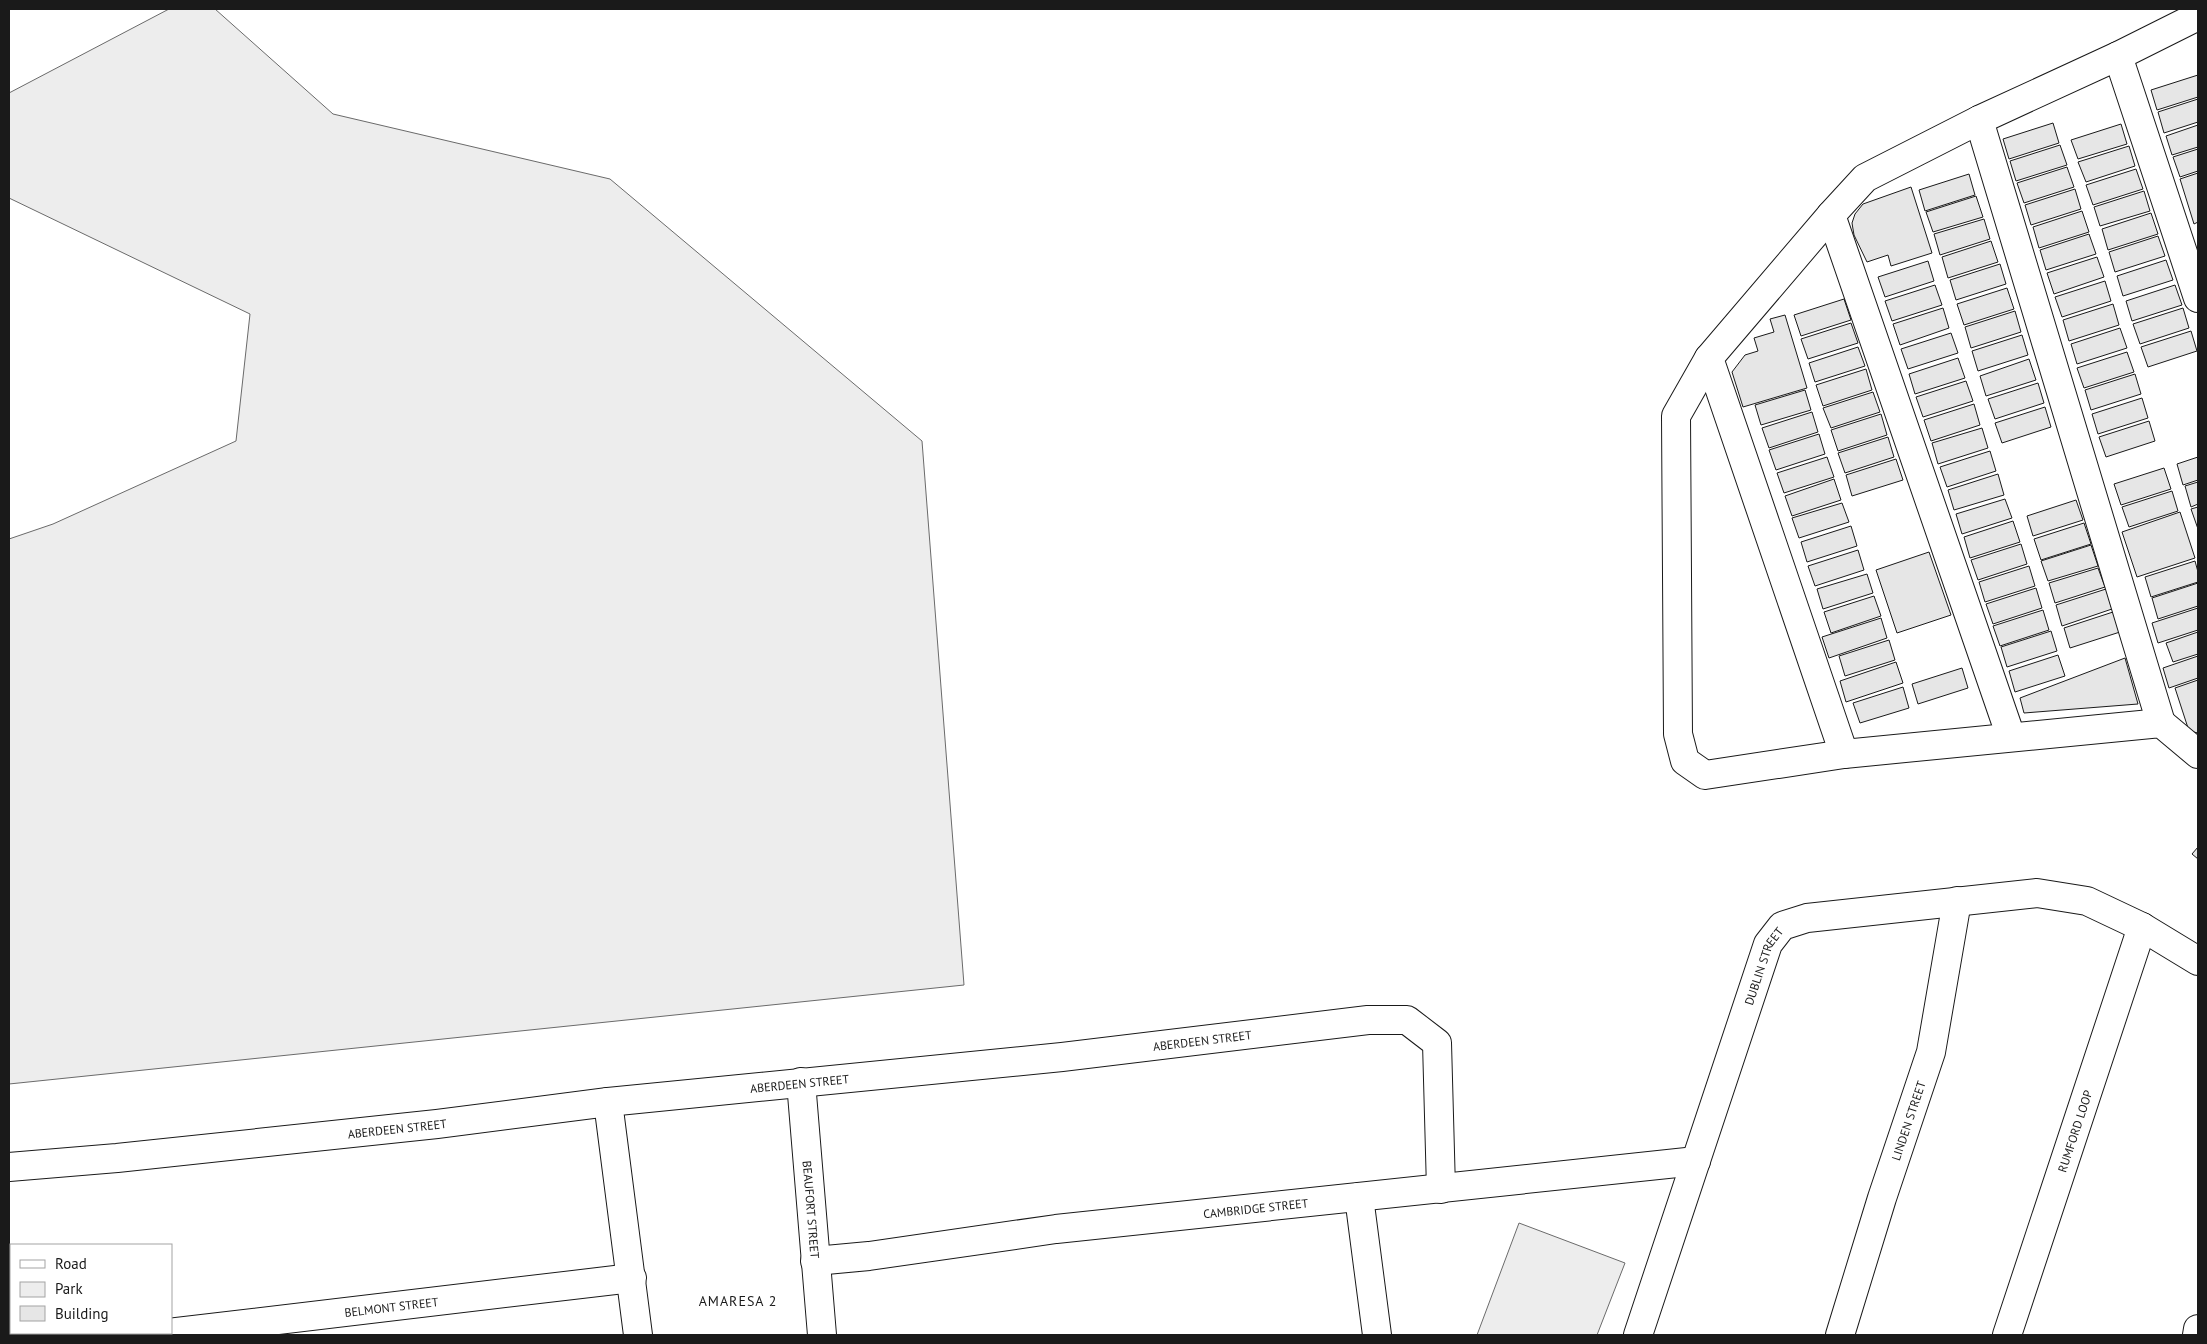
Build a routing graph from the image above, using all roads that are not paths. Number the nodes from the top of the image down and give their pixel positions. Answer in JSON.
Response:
{"nodes":[{"id":1,"x":2198,"y":16,"type":"edge"},
{"id":2,"x":2118,"y":56,"type":"junction"},
{"id":3,"x":1979,"y":120,"type":"junction"},
{"id":4,"x":1830,"y":214,"type":"junction"},
{"id":5,"x":2198,"y":298,"type":"edge"},
{"id":6,"x":1709,"y":358,"type":"junction"},
{"id":7,"x":2161,"y":723,"type":"junction"},
{"id":8,"x":2011,"y":737,"type":"junction"},
{"id":9,"x":1844,"y":754,"type":"junction"},
{"id":10,"x":2198,"y":754,"type":"edge"},
{"id":11,"x":1957,"y":901,"type":"junction"},
{"id":12,"x":2142,"y":927,"type":"junction"},
{"id":13,"x":2198,"y":961,"type":"edge"},
{"id":14,"x":801,"y":1082,"type":"junction"},
{"id":15,"x":608,"y":1102,"type":"junction"},
{"id":16,"x":1696,"y":1161,"type":"junction"},
{"id":17,"x":9,"y":1166,"type":"edge"},
{"id":18,"x":1441,"y":1189,"type":"junction"},
{"id":19,"x":1359,"y":1197,"type":"junction"},
{"id":20,"x":815,"y":1261,"type":"junction"},
{"id":21,"x":632,"y":1278,"type":"junction"},
{"id":22,"x":2198,"y":1329,"type":"edge"},
{"id":23,"x":172,"y":1333,"type":"edge"},
{"id":24,"x":638,"y":1335,"type":"edge"},
{"id":25,"x":822,"y":1335,"type":"edge"},
{"id":26,"x":1377,"y":1335,"type":"edge"},
{"id":27,"x":1638,"y":1335,"type":"edge"},
{"id":28,"x":1840,"y":1335,"type":"edge"},
{"id":29,"x":2007,"y":1335,"type":"edge"},
{"id":30,"x":2196,"y":1335,"type":"edge"}],
"edges":[{"from":1,"to":2,"type":"street"},
{"from":2,"to":3,"type":"street"},
{"from":2,"to":5,"type":"street"},
{"from":3,"to":4,"type":"street"},
{"from":3,"to":7,"type":"street"},
{"from":4,"to":6,"type":"street"},
{"from":4,"to":8,"type":"street"},
{"from":6,"to":9,"type":"street"},
{"from":6,"to":9,"type":"street"},
{"from":7,"to":8,"type":"street"},
{"from":7,"to":10,"type":"street"},
{"from":8,"to":9,"type":"street"},
{"from":11,"to":12,"type":"street","name":"DUBLIN STREET"},
{"from":11,"to":16,"type":"street","name":"DUBLIN STREET"},
{"from":11,"to":28,"type":"street","name":"LINDEN STREET"},
{"from":12,"to":13,"type":"street","name":"DUBLIN STREET"},
{"from":12,"to":29,"type":"street","name":"RUMFORD LOOP"},
{"from":14,"to":15,"type":"street","name":"ABERDEEN STREET"},
{"from":14,"to":18,"type":"street","name":"ABERDEEN STREET"},
{"from":14,"to":20,"type":"street","name":"BEAUFORT STREET"},
{"from":15,"to":17,"type":"street","name":"ABERDEEN STREET"},
{"from":15,"to":21,"type":"street"},
{"from":16,"to":18,"type":"street","name":"CAMBRIDGE STREET"},
{"from":16,"to":27,"type":"street","name":"DUBLIN STREET"},
{"from":18,"to":19,"type":"street","name":"CAMBRIDGE STREET"},
{"from":19,"to":20,"type":"street","name":"CAMBRIDGE STREET"},
{"from":19,"to":26,"type":"street"},
{"from":20,"to":25,"type":"street","name":"BEAUFORT STREET"},
{"from":21,"to":23,"type":"street","name":"BELMONT STREET"},
{"from":21,"to":24,"type":"street"},
{"from":22,"to":30,"type":"street"}]}
